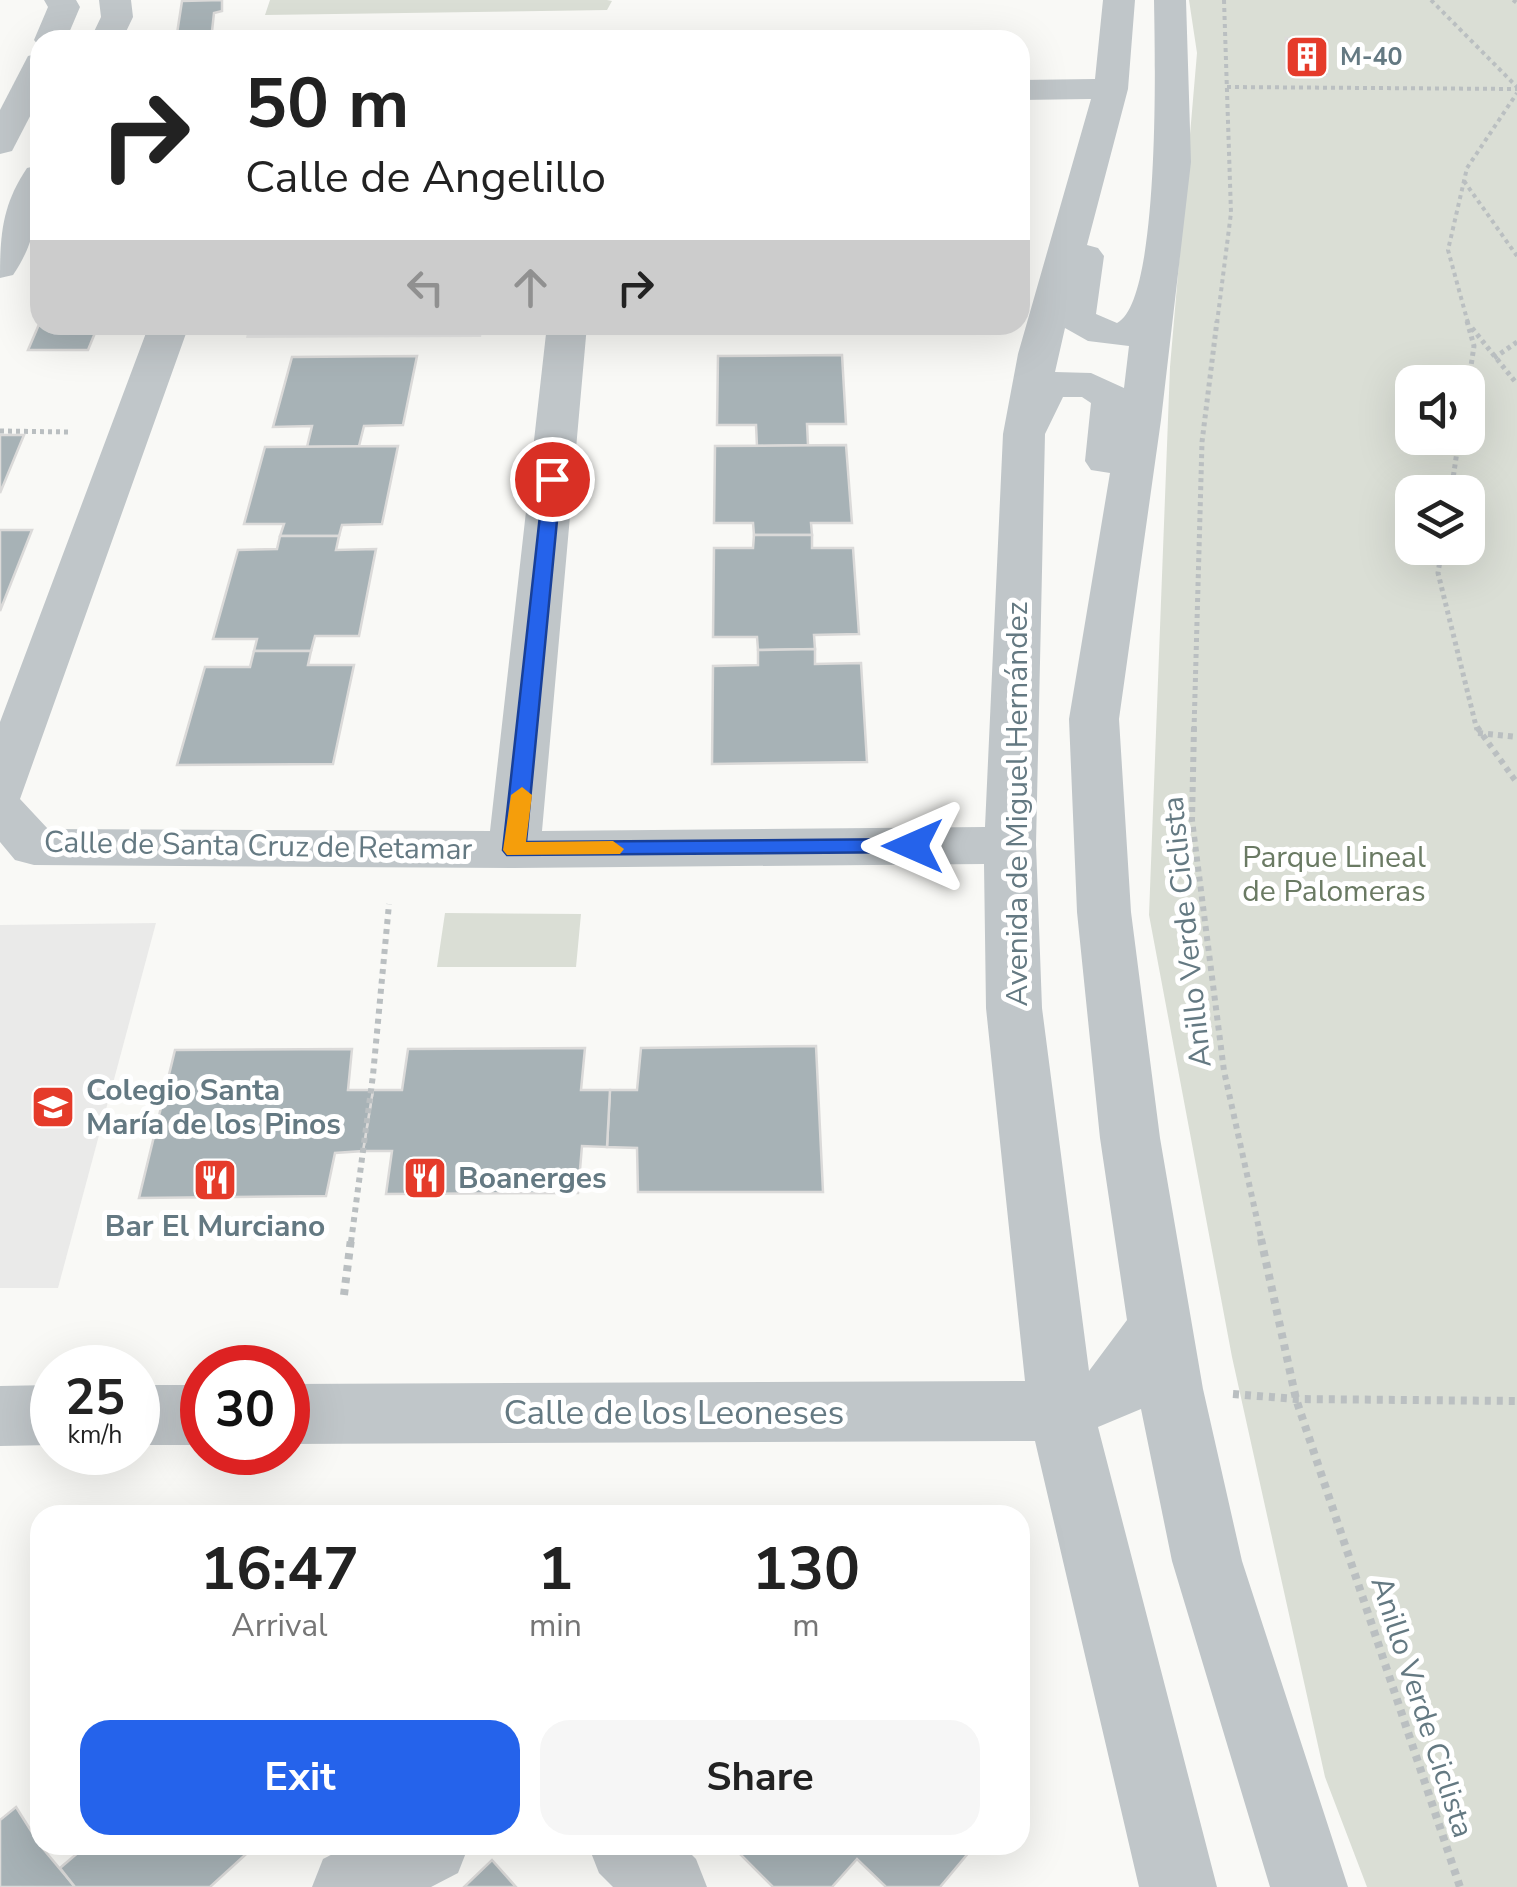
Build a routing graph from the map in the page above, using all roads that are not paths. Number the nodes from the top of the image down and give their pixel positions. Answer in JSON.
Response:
{"nodes":[{"id":1,"x":60,"y":0,"type":"edge"},
{"id":2,"x":115,"y":0,"type":"edge"},
{"id":3,"x":1119,"y":0,"type":"edge"},
{"id":4,"x":1170,"y":0,"type":"edge"},
{"id":5,"x":54,"y":30,"type":"edge"},
{"id":6,"x":111,"y":30,"type":"edge"},
{"id":7,"x":1111,"y":89,"type":"junction"},
{"id":8,"x":1030,"y":90,"type":"edge"},
{"id":9,"x":30,"y":94,"type":"edge"},
{"id":10,"x":0,"y":144,"type":"edge"},
{"id":11,"x":30,"y":199,"type":"edge"},
{"id":12,"x":1076,"y":215,"type":"junction"},
{"id":13,"x":0,"y":268,"type":"edge"},
{"id":14,"x":1156,"y":303,"type":"junction"},
{"id":15,"x":165,"y":335,"type":"edge"},
{"id":16,"x":566,"y":335,"type":"edge"},
{"id":17,"x":1024,"y":434,"type":"junction"},
{"id":18,"x":1120,"y":547,"type":"junction"},
{"id":19,"x":0,"y":790,"type":"edge"},
{"id":20,"x":0,"y":809,"type":"edge"},
{"id":21,"x":1010,"y":845,"type":"junction"},
{"id":22,"x":514,"y":850,"type":"junction"},
{"id":23,"x":1160,"y":1324,"type":"junction"},
{"id":24,"x":1060,"y":1411,"type":"junction"},
{"id":25,"x":310,"y":1414,"type":"edge"},
{"id":26,"x":30,"y":1415,"type":"edge"},
{"id":27,"x":0,"y":1416,"type":"edge"},
{"id":28,"x":411,"y":1855,"type":"edge"},
{"id":29,"x":637,"y":1855,"type":"edge"},
{"id":30,"x":351,"y":1887,"type":"edge"},
{"id":31,"x":668,"y":1887,"type":"edge"},
{"id":32,"x":1178,"y":1887,"type":"edge"},
{"id":33,"x":1309,"y":1887,"type":"edge"}],
"edges":[{"from":1,"to":5,"type":"street"},
{"from":2,"to":6,"type":"street"},
{"from":3,"to":7,"type":"street","name":"Avenida de Miguel Hernández"},
{"from":4,"to":14,"type":"street","name":"Avenida de Miguel Hernández"},
{"from":7,"to":8,"type":"street"},
{"from":7,"to":12,"type":"street","name":"Avenida de Miguel Hernández"},
{"from":9,"to":10,"type":"street"},
{"from":11,"to":13,"type":"street"},
{"from":12,"to":14,"type":"street","name":"Avenida de Miguel Hernández"},
{"from":12,"to":17,"type":"street","name":"Avenida de Miguel Hernández"},
{"from":14,"to":18,"type":"street","name":"Avenida de Miguel Hernández"},
{"from":15,"to":19,"type":"street"},
{"from":16,"to":22,"type":"street"},
{"from":17,"to":18,"type":"street","name":"Avenida de Miguel Hernández"},
{"from":17,"to":21,"type":"street","name":"Avenida de Miguel Hernández"},
{"from":18,"to":23,"type":"street","name":"Avenida de Miguel Hernández"},
{"from":20,"to":22,"type":"street","name":"Calle de Santa Cruz de Retamar"},
{"from":21,"to":22,"type":"street","name":"Calle de Santa Cruz de Retamar"},
{"from":21,"to":24,"type":"street","name":"Avenida de Miguel Hernández"},
{"from":23,"to":24,"type":"street"},
{"from":23,"to":33,"type":"street","name":"Avenida de Miguel Hernández"},
{"from":24,"to":25,"type":"street","name":"Calle de los Leoneses"},
{"from":24,"to":32,"type":"street","name":"Avenida de Miguel Hernández"},
{"from":26,"to":27,"type":"street"},
{"from":28,"to":30,"type":"street"},
{"from":29,"to":31,"type":"street"}]}
